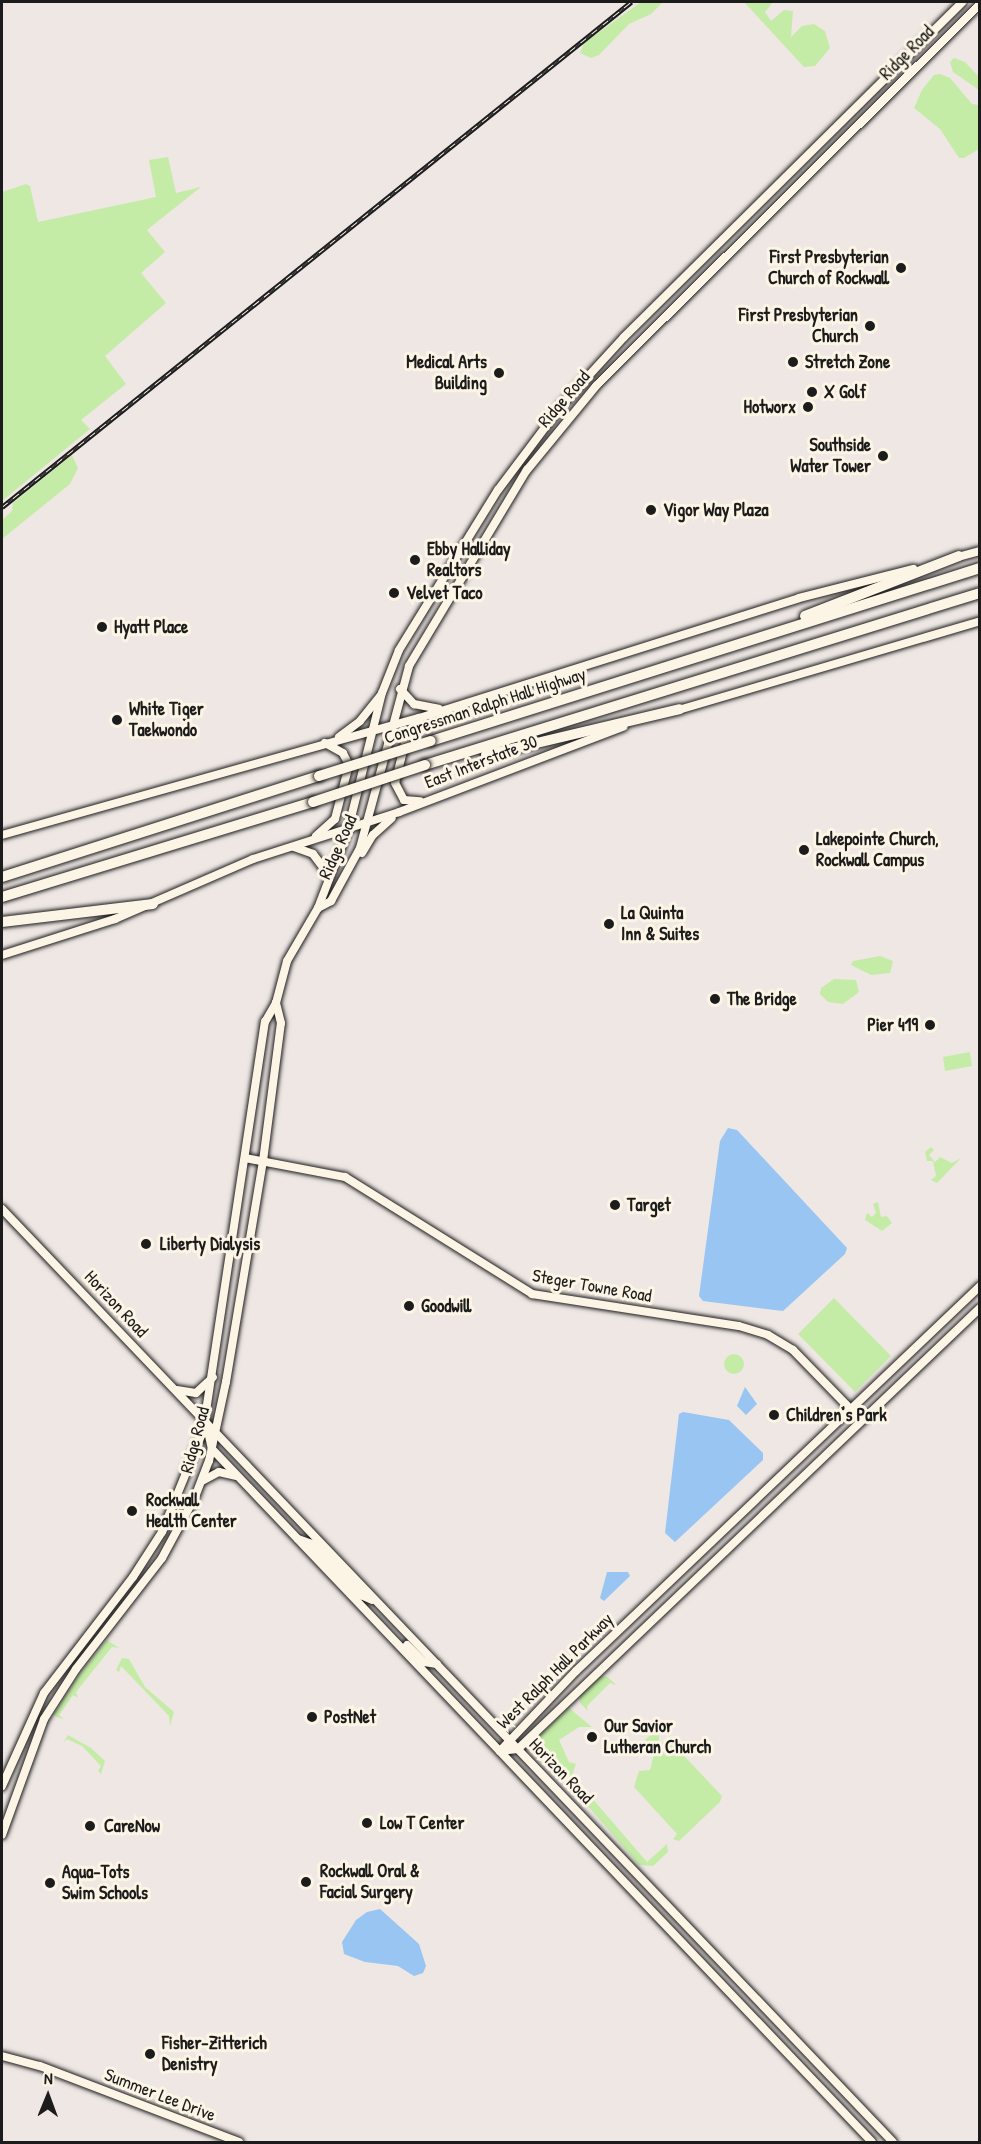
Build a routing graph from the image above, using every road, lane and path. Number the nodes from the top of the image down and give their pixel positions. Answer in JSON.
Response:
{"nodes":[{"id":1,"x":962,"y":2,"type":"edge"},
{"id":2,"x":980,"y":4,"type":"edge"},
{"id":3,"x":980,"y":550,"type":"edge"},
{"id":4,"x":959,"y":556,"type":"junction"},
{"id":5,"x":980,"y":568,"type":"edge"},
{"id":6,"x":980,"y":593,"type":"edge"},
{"id":7,"x":980,"y":621,"type":"edge"},
{"id":8,"x":752,"y":639,"type":"junction"},
{"id":9,"x":399,"y":650,"type":"junction"},
{"id":10,"x":414,"y":657,"type":"junction"},
{"id":11,"x":400,"y":689,"type":"junction"},
{"id":12,"x":382,"y":693,"type":"junction"},
{"id":13,"x":448,"y":709,"type":"junction"},
{"id":14,"x":680,"y":709,"type":"junction"},
{"id":15,"x":419,"y":718,"type":"junction"},
{"id":16,"x":392,"y":725,"type":"junction"},
{"id":17,"x":374,"y":730,"type":"junction"},
{"id":18,"x":325,"y":743,"type":"junction"},
{"id":19,"x":447,"y":760,"type":"junction"},
{"id":20,"x":451,"y":790,"type":"junction"},
{"id":21,"x":399,"y":812,"type":"junction"},
{"id":22,"x":369,"y":823,"type":"junction"},
{"id":23,"x":348,"y":830,"type":"junction"},
{"id":24,"x":2,"y":835,"type":"edge"},
{"id":25,"x":294,"y":847,"type":"junction"},
{"id":26,"x":328,"y":875,"type":"junction"},
{"id":27,"x":2,"y":877,"type":"edge"},
{"id":28,"x":2,"y":897,"type":"edge"},
{"id":29,"x":331,"y":901,"type":"junction"},
{"id":30,"x":153,"y":904,"type":"junction"},
{"id":31,"x":318,"y":908,"type":"junction"},
{"id":32,"x":2,"y":922,"type":"edge"},
{"id":33,"x":2,"y":955,"type":"edge"},
{"id":34,"x":276,"y":1003,"type":"junction"},
{"id":35,"x":245,"y":1158,"type":"junction"},
{"id":36,"x":263,"y":1161,"type":"junction"},
{"id":37,"x":2,"y":1209,"type":"edge"},
{"id":38,"x":980,"y":1286,"type":"edge"},
{"id":39,"x":980,"y":1308,"type":"edge"},
{"id":40,"x":213,"y":1376,"type":"junction"},
{"id":41,"x":175,"y":1389,"type":"junction"},
{"id":42,"x":851,"y":1409,"type":"junction"},
{"id":43,"x":861,"y":1420,"type":"junction"},
{"id":44,"x":206,"y":1422,"type":"junction"},
{"id":45,"x":217,"y":1433,"type":"junction"},
{"id":46,"x":212,"y":1449,"type":"junction"},
{"id":47,"x":239,"y":1476,"type":"junction"},
{"id":48,"x":202,"y":1481,"type":"junction"},
{"id":49,"x":298,"y":1539,"type":"junction"},
{"id":50,"x":675,"y":1578,"type":"junction"},
{"id":51,"x":686,"y":1588,"type":"junction"},
{"id":52,"x":378,"y":1603,"type":"junction"},
{"id":53,"x":98,"y":1620,"type":"junction"},
{"id":54,"x":381,"y":1626,"type":"junction"},
{"id":55,"x":109,"y":1628,"type":"junction"},
{"id":56,"x":65,"y":1661,"type":"junction"},
{"id":57,"x":437,"y":1664,"type":"junction"},
{"id":58,"x":76,"y":1669,"type":"junction"},
{"id":59,"x":509,"y":1740,"type":"junction"},
{"id":60,"x":518,"y":1749,"type":"junction"},
{"id":61,"x":500,"y":1751,"type":"junction"},
{"id":62,"x":2,"y":1786,"type":"edge"},
{"id":63,"x":2,"y":1835,"type":"edge"},
{"id":64,"x":2,"y":2056,"type":"edge"},
{"id":65,"x":239,"y":2142,"type":"edge"},
{"id":66,"x":872,"y":2142,"type":"edge"},
{"id":67,"x":893,"y":2142,"type":"edge"}],
"edges":[{"from":1,"to":9,"type":"main road","name":"Ridge Road"},
{"from":2,"to":10,"type":"main road","name":"Ridge Road"},
{"from":3,"to":4,"type":"main road"},
{"from":4,"to":8,"type":"highway"},
{"from":4,"to":13,"type":"main road"},
{"from":5,"to":8,"type":"highway","name":"Congressman Ralph Hall Highway"},
{"from":6,"to":19,"type":"highway","name":"Congressman Ralph Hall Highway"},
{"from":7,"to":14,"type":"main road","name":"East Interstate 30"},
{"from":8,"to":27,"type":"highway","name":"Congressman Ralph Hall Highway","bridge":true},
{"from":9,"to":10,"type":"main road"},
{"from":9,"to":12,"type":"main road","name":"Ridge Road"},
{"from":10,"to":11,"type":"main road","name":"Ridge Road"},
{"from":11,"to":13,"type":"main road"},
{"from":11,"to":16,"type":"main road","name":"Ridge Road"},
{"from":12,"to":17,"type":"main road","name":"Ridge Road"},
{"from":12,"to":18,"type":"main road"},
{"from":13,"to":15,"type":"main road"},
{"from":14,"to":19,"type":"highway"},
{"from":14,"to":20,"type":"main road","name":"East Interstate 30"},
{"from":15,"to":16,"type":"main road"},
{"from":15,"to":20,"type":"main road"},
{"from":16,"to":17,"type":"main road"},
{"from":16,"to":22,"type":"main road","name":"Ridge Road"},
{"from":17,"to":18,"type":"main road"},
{"from":17,"to":23,"type":"main road","name":"Ridge Road"},
{"from":18,"to":24,"type":"main road"},
{"from":18,"to":25,"type":"main road"},
{"from":19,"to":28,"type":"highway","name":"Congressman Ralph Hall Highway","bridge":true},
{"from":20,"to":21,"type":"main road","name":"East Interstate 30"},
{"from":21,"to":22,"type":"main road","name":"East Interstate 30"},
{"from":21,"to":29,"type":"main road"},
{"from":22,"to":23,"type":"main road","name":"East Interstate 30"},
{"from":22,"to":29,"type":"main road","name":"Ridge Road"},
{"from":23,"to":25,"type":"main road","name":"East Interstate 30"},
{"from":23,"to":26,"type":"main road","name":"Ridge Road"},
{"from":25,"to":26,"type":"main road"},
{"from":25,"to":30,"type":"main road","name":"East Interstate 30"},
{"from":26,"to":31,"type":"main road","name":"Ridge Road"},
{"from":29,"to":31,"type":"main road","name":"Ridge Road"},
{"from":30,"to":32,"type":"highway"},
{"from":30,"to":33,"type":"main road","name":"East Interstate 30"},
{"from":31,"to":34,"type":"main road","name":"Ridge Road"},
{"from":34,"to":35,"type":"main road","name":"Ridge Road"},
{"from":34,"to":36,"type":"main road","name":"Ridge Road"},
{"from":35,"to":36,"type":"street","name":"Steger Towne Road"},
{"from":35,"to":40,"type":"main road","name":"Ridge Road"},
{"from":36,"to":42,"type":"street","name":"Steger Towne Road"},
{"from":36,"to":45,"type":"main road","name":"Ridge Road"},
{"from":37,"to":41,"type":"main road","name":"Horizon Road"},
{"from":38,"to":42,"type":"main road","name":"West Ralph Hall Parkway"},
{"from":39,"to":43,"type":"main road","name":"West Ralph Hall Parkway"},
{"from":40,"to":41,"type":"main road"},
{"from":40,"to":44,"type":"main road","name":"Ridge Road"},
{"from":41,"to":44,"type":"main road","name":"Horizon Road"},
{"from":42,"to":43,"type":"street","name":"Steger Towne Road"},
{"from":42,"to":50,"type":"main road","name":"West Ralph Hall Parkway"},
{"from":43,"to":51,"type":"main road","name":"West Ralph Hall Parkway"},
{"from":44,"to":45,"type":"main road","name":"Horizon Road"},
{"from":44,"to":46,"type":"main road"},
{"from":44,"to":53,"type":"main road","name":"Ridge Road"},
{"from":45,"to":46,"type":"main road","name":"Ridge Road"},
{"from":45,"to":52,"type":"main road","name":"Horizon Road"},
{"from":46,"to":47,"type":"main road","name":"Horizon Road"},
{"from":46,"to":48,"type":"main road","name":"Ridge Road"},
{"from":47,"to":48,"type":"main road"},
{"from":47,"to":49,"type":"main road","name":"Horizon Road"},
{"from":48,"to":55,"type":"main road","name":"Ridge Road"},
{"from":49,"to":52,"type":"main road"},
{"from":49,"to":54,"type":"main road","name":"Horizon Road"},
{"from":50,"to":51,"type":"main road"},
{"from":50,"to":59,"type":"main road","name":"West Ralph Hall Parkway"},
{"from":51,"to":60,"type":"main road","name":"West Ralph Hall Parkway"},
{"from":52,"to":57,"type":"main road","name":"Horizon Road"},
{"from":53,"to":55,"type":"main road"},
{"from":53,"to":56,"type":"main road","name":"Ridge Road"},
{"from":54,"to":57,"type":"main road"},
{"from":54,"to":61,"type":"main road","name":"Horizon Road"},
{"from":55,"to":58,"type":"main road","name":"Ridge Road"},
{"from":56,"to":58,"type":"main road"},
{"from":56,"to":62,"type":"main road","name":"Ridge Road"},
{"from":57,"to":59,"type":"main road","name":"Horizon Road"},
{"from":58,"to":63,"type":"main road","name":"Ridge Road"},
{"from":59,"to":60,"type":"main road","name":"Horizon Road"},
{"from":59,"to":61,"type":"main road","name":"West Ralph Hall Parkway"},
{"from":60,"to":61,"type":"main road","name":"West Ralph Hall Parkway"},
{"from":60,"to":67,"type":"main road","name":"Horizon Road"},
{"from":61,"to":66,"type":"main road","name":"Horizon Road"},
{"from":64,"to":65,"type":"street","name":"Summer Lee Drive"}]}
